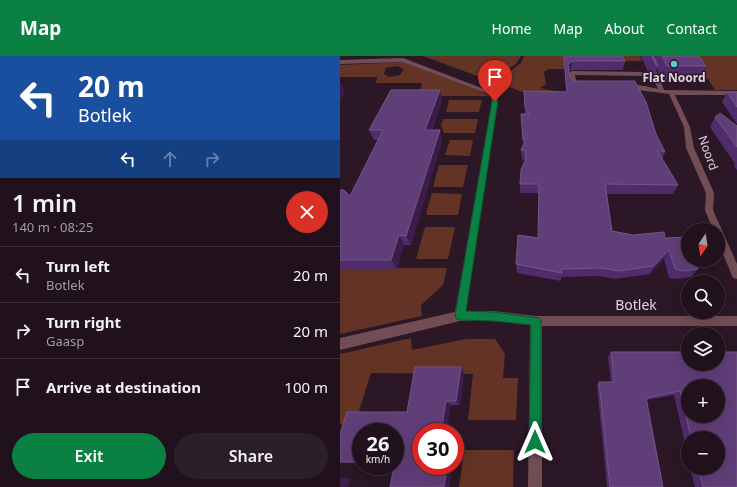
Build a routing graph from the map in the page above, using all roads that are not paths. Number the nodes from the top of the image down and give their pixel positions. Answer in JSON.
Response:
{"nodes":[{"id":1,"x":647,"y":56,"type":"edge"},
{"id":2,"x":340,"y":62,"type":"edge"},
{"id":3,"x":645,"y":74,"type":"dead end"},
{"id":4,"x":587,"y":87,"type":"edge"},
{"id":5,"x":616,"y":87,"type":"edge"},
{"id":6,"x":662,"y":92,"type":"junction"},
{"id":7,"x":671,"y":93,"type":"junction"},
{"id":8,"x":737,"y":93,"type":"edge"},
{"id":9,"x":715,"y":223,"type":"edge"},
{"id":10,"x":725,"y":247,"type":"edge"},
{"id":11,"x":737,"y":275,"type":"edge"},
{"id":12,"x":460,"y":316,"type":"junction"},
{"id":13,"x":536,"y":321,"type":"junction"},
{"id":14,"x":737,"y":321,"type":"edge"},
{"id":15,"x":340,"y":344,"type":"edge"},
{"id":16,"x":535,"y":487,"type":"edge"}],
"edges":[{"from":1,"to":6,"type":"street"},
{"from":2,"to":12,"type":"street"},
{"from":3,"to":4,"type":"street"},
{"from":5,"to":6,"type":"street"},
{"from":6,"to":7,"type":"street"},
{"from":7,"to":8,"type":"street"},
{"from":7,"to":9,"type":"street","name":"Noord"},
{"from":10,"to":11,"type":"street","name":"Noord"},
{"from":12,"to":13,"type":"street","name":"Botlek"},
{"from":12,"to":15,"type":"street","name":"Botlek"},
{"from":13,"to":14,"type":"street","name":"Botlek"},
{"from":13,"to":16,"type":"street"}]}
